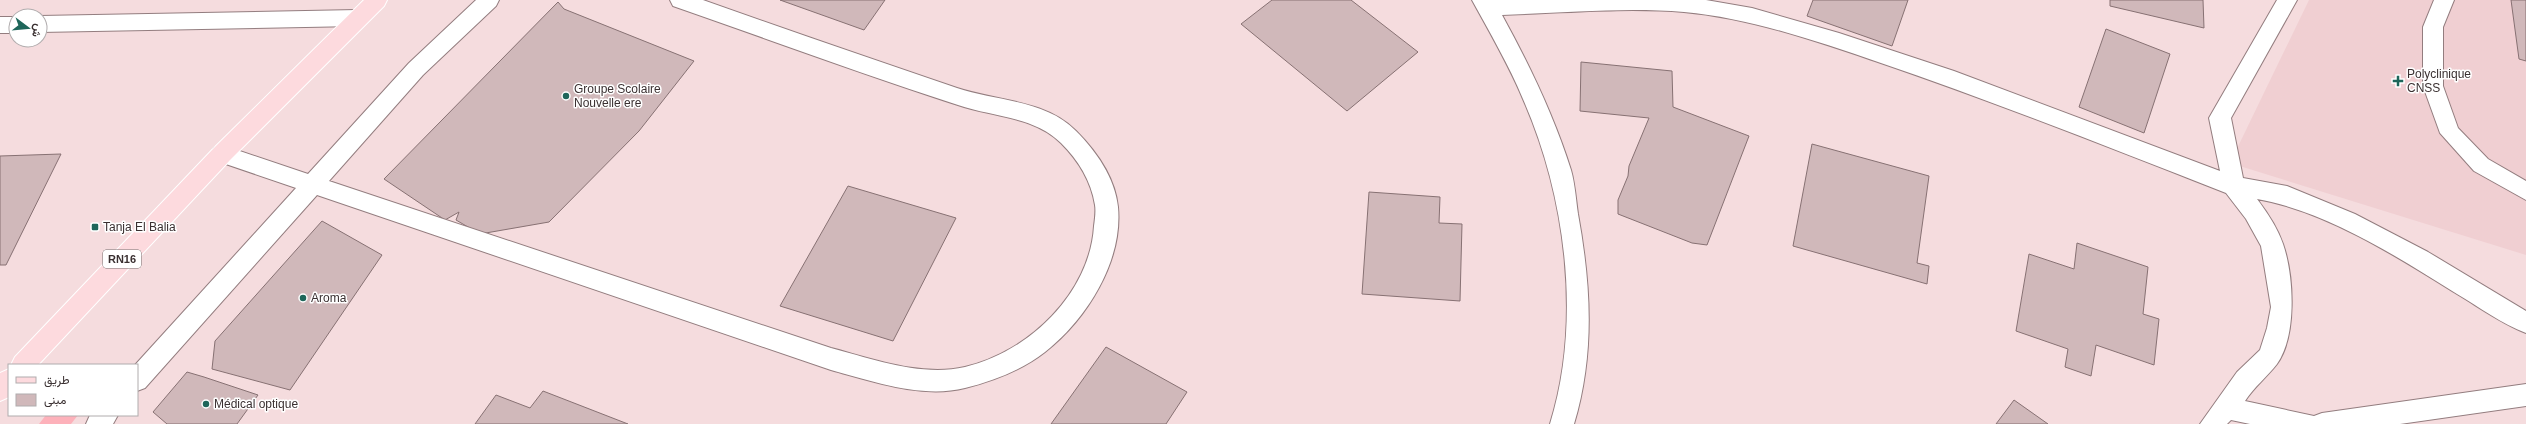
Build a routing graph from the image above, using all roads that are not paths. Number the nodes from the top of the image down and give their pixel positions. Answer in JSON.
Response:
{"nodes":[{"id":1,"x":376,"y":0,"type":"edge"},
{"id":2,"x":489,"y":0,"type":"edge"},
{"id":3,"x":680,"y":0,"type":"edge"},
{"id":4,"x":2287,"y":0,"type":"edge"},
{"id":5,"x":2444,"y":0,"type":"edge"},
{"id":6,"x":1485,"y":4,"type":"edge"},
{"id":7,"x":357,"y":18,"type":"junction"},
{"id":8,"x":48,"y":24,"type":"edge"},
{"id":9,"x":222,"y":154,"type":"junction"},
{"id":10,"x":311,"y":185,"type":"junction"},
{"id":11,"x":2234,"y":186,"type":"junction"},
{"id":12,"x":2526,"y":191,"type":"edge"},
{"id":13,"x":2526,"y":323,"type":"edge"},
{"id":14,"x":24,"y":364,"type":"edge"},
{"id":15,"x":138,"y":379,"type":"edge"},
{"id":16,"x":8,"y":381,"type":"edge"},
{"id":17,"x":0,"y":390,"type":"edge"},
{"id":18,"x":2526,"y":395,"type":"edge"},
{"id":19,"x":105,"y":416,"type":"edge"},
{"id":20,"x":2219,"y":416,"type":"edge"},
{"id":21,"x":98,"y":424,"type":"edge"},
{"id":22,"x":1562,"y":424,"type":"edge"},
{"id":23,"x":2306,"y":424,"type":"edge"},
{"id":24,"x":2322,"y":424,"type":"edge"}],
"edges":[{"from":1,"to":7,"type":"main road","number":"RN16"},
{"from":2,"to":10,"type":"street"},
{"from":3,"to":10,"type":"street"},
{"from":4,"to":11,"type":"street"},
{"from":5,"to":12,"type":"lane"},
{"from":6,"to":11,"type":"street"},
{"from":6,"to":22,"type":"street"},
{"from":7,"to":8,"type":"street"},
{"from":7,"to":9,"type":"main road","number":"RN16"},
{"from":9,"to":10,"type":"street"},
{"from":9,"to":14,"type":"main road","number":"RN16"},
{"from":10,"to":15,"type":"street"},
{"from":11,"to":13,"type":"street"},
{"from":11,"to":20,"type":"street"},
{"from":16,"to":17,"type":"main road"},
{"from":18,"to":24,"type":"street"},
{"from":19,"to":21,"type":"street"},
{"from":20,"to":23,"type":"street"}]}
